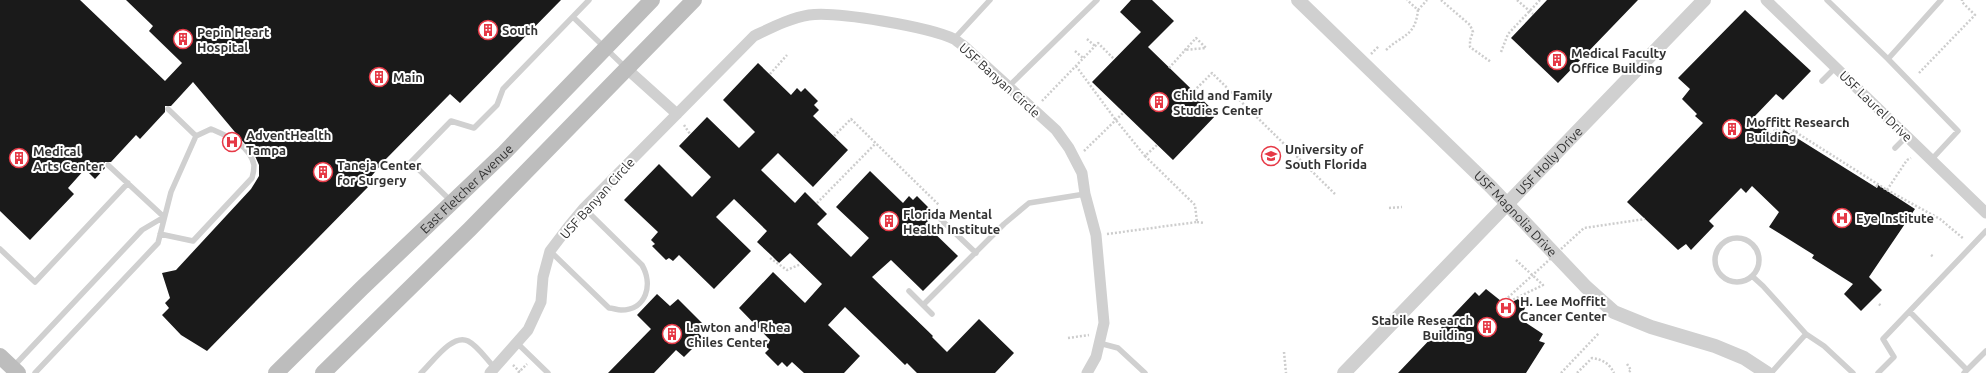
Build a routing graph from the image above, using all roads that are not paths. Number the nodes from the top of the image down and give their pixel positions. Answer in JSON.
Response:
{"nodes":[{"id":1,"x":589,"y":0,"type":"edge"},
{"id":2,"x":652,"y":0,"type":"edge"},
{"id":3,"x":694,"y":0,"type":"edge"},
{"id":4,"x":990,"y":0,"type":"edge"},
{"id":5,"x":1096,"y":0,"type":"edge"},
{"id":6,"x":1298,"y":0,"type":"edge"},
{"id":7,"x":1704,"y":0,"type":"edge"},
{"id":8,"x":1766,"y":0,"type":"edge"},
{"id":9,"x":1827,"y":0,"type":"edge"},
{"id":10,"x":1941,"y":0,"type":"edge"},
{"id":11,"x":573,"y":17,"type":"junction"},
{"id":12,"x":954,"y":39,"type":"junction"},
{"id":13,"x":605,"y":48,"type":"junction"},
{"id":14,"x":1888,"y":59,"type":"junction"},
{"id":15,"x":1836,"y":67,"type":"junction"},
{"id":16,"x":627,"y":69,"type":"junction"},
{"id":17,"x":1822,"y":81,"type":"dead end"},
{"id":18,"x":1008,"y":87,"type":"junction"},
{"id":19,"x":168,"y":109,"type":"dead end"},
{"id":20,"x":677,"y":114,"type":"junction"},
{"id":21,"x":196,"y":136,"type":"junction"},
{"id":22,"x":1907,"y":136,"type":"junction"},
{"id":23,"x":1895,"y":148,"type":"dead end"},
{"id":24,"x":1932,"y":159,"type":"junction"},
{"id":25,"x":108,"y":165,"type":"dead end"},
{"id":26,"x":128,"y":183,"type":"junction"},
{"id":27,"x":1085,"y":194,"type":"junction"},
{"id":28,"x":453,"y":203,"type":"junction"},
{"id":29,"x":1507,"y":204,"type":"junction"},
{"id":30,"x":584,"y":208,"type":"junction"},
{"id":31,"x":1986,"y":213,"type":"edge"},
{"id":32,"x":935,"y":214,"type":"dead end"},
{"id":33,"x":164,"y":217,"type":"junction"},
{"id":34,"x":1986,"y":231,"type":"edge"},
{"id":35,"x":160,"y":234,"type":"junction"},
{"id":36,"x":0,"y":249,"type":"edge"},
{"id":37,"x":550,"y":251,"type":"junction"},
{"id":38,"x":976,"y":253,"type":"junction"},
{"id":39,"x":1752,"y":276,"type":"junction"},
{"id":40,"x":908,"y":291,"type":"dead end"},
{"id":41,"x":923,"y":305,"type":"junction"},
{"id":42,"x":1910,"y":312,"type":"junction"},
{"id":43,"x":932,"y":314,"type":"dead end"},
{"id":44,"x":1806,"y":334,"type":"junction"},
{"id":45,"x":517,"y":343,"type":"junction"},
{"id":46,"x":1099,"y":343,"type":"junction"},
{"id":47,"x":1986,"y":351,"type":"edge"},
{"id":48,"x":0,"y":356,"type":"edge"},
{"id":49,"x":15,"y":370,"type":"edge"},
{"id":50,"x":492,"y":370,"type":"edge"},
{"id":51,"x":1966,"y":371,"type":"edge"},
{"id":52,"x":35,"y":373,"type":"edge"},
{"id":53,"x":276,"y":373,"type":"edge"},
{"id":54,"x":323,"y":373,"type":"edge"},
{"id":55,"x":422,"y":373,"type":"edge"},
{"id":56,"x":548,"y":373,"type":"edge"},
{"id":57,"x":1087,"y":373,"type":"edge"},
{"id":58,"x":1145,"y":373,"type":"edge"},
{"id":59,"x":1344,"y":373,"type":"edge"},
{"id":60,"x":1767,"y":373,"type":"edge"},
{"id":61,"x":1771,"y":373,"type":"edge"},
{"id":62,"x":1852,"y":373,"type":"edge"},
{"id":63,"x":1878,"y":373,"type":"edge"}],
"edges":[{"from":1,"to":11,"type":"lane"},
{"from":2,"to":13,"type":"main road","name":"East Fletcher Avenue"},
{"from":3,"to":16,"type":"main road"},
{"from":4,"to":12,"type":"lane"},
{"from":5,"to":18,"type":"lane"},
{"from":6,"to":29,"type":"street","name":"USF Magnolia Drive"},
{"from":7,"to":29,"type":"street","name":"USF Holly Drive"},
{"from":8,"to":15,"type":"street","name":"USF Laurel Drive"},
{"from":9,"to":14,"type":"lane"},
{"from":10,"to":14,"type":"lane"},
{"from":11,"to":13,"type":"lane"},
{"from":11,"to":28,"type":"lane"},
{"from":12,"to":18,"type":"street","name":"USF Banyan Circle"},
{"from":12,"to":20,"type":"street","name":"USF Banyan Circle"},
{"from":13,"to":16,"type":"lane"},
{"from":13,"to":28,"type":"main road","name":"East Fletcher Avenue"},
{"from":14,"to":24,"type":"lane"},
{"from":15,"to":17,"type":"lane"},
{"from":15,"to":22,"type":"street","name":"USF Laurel Drive"},
{"from":16,"to":20,"type":"street"},
{"from":16,"to":54,"type":"main road"},
{"from":18,"to":27,"type":"street","name":"USF Banyan Circle"},
{"from":19,"to":21,"type":"lane"},
{"from":20,"to":30,"type":"street","name":"USF Banyan Circle"},
{"from":21,"to":33,"type":"lane"},
{"from":21,"to":35,"type":"lane"},
{"from":22,"to":23,"type":"lane"},
{"from":22,"to":24,"type":"street","name":"USF Laurel Drive"},
{"from":24,"to":31,"type":"street","name":"USF Laurel Drive"},
{"from":25,"to":26,"type":"lane"},
{"from":26,"to":33,"type":"lane"},
{"from":26,"to":36,"type":"lane"},
{"from":27,"to":38,"type":"lane"},
{"from":27,"to":46,"type":"street","name":"USF Banyan Circle"},
{"from":28,"to":53,"type":"main road","name":"East Fletcher Avenue"},
{"from":29,"to":59,"type":"street","name":"USF Holly Drive"},
{"from":29,"to":60,"type":"street","name":"USF Magnolia Drive"},
{"from":30,"to":37,"type":"street","name":"USF Banyan Circle"},
{"from":30,"to":37,"type":"lane"},
{"from":32,"to":38,"type":"lane"},
{"from":33,"to":35,"type":"lane"},
{"from":33,"to":49,"type":"lane"},
{"from":34,"to":42,"type":"lane"},
{"from":35,"to":52,"type":"lane"},
{"from":37,"to":45,"type":"street","name":"USF Banyan Circle"},
{"from":38,"to":41,"type":"lane"},
{"from":39,"to":39,"type":"lane"},
{"from":39,"to":44,"type":"lane"},
{"from":40,"to":41,"type":"lane"},
{"from":41,"to":43,"type":"lane"},
{"from":42,"to":51,"type":"lane"},
{"from":42,"to":63,"type":"lane"},
{"from":44,"to":61,"type":"lane"},
{"from":44,"to":62,"type":"lane"},
{"from":45,"to":50,"type":"street","name":"USF Banyan Circle"},
{"from":45,"to":56,"type":"lane"},
{"from":46,"to":57,"type":"street","name":"USF Banyan Circle"},
{"from":46,"to":58,"type":"lane"},
{"from":47,"to":51,"type":"lane"},
{"from":48,"to":49,"type":"main road"},
{"from":50,"to":55,"type":"lane"}]}
